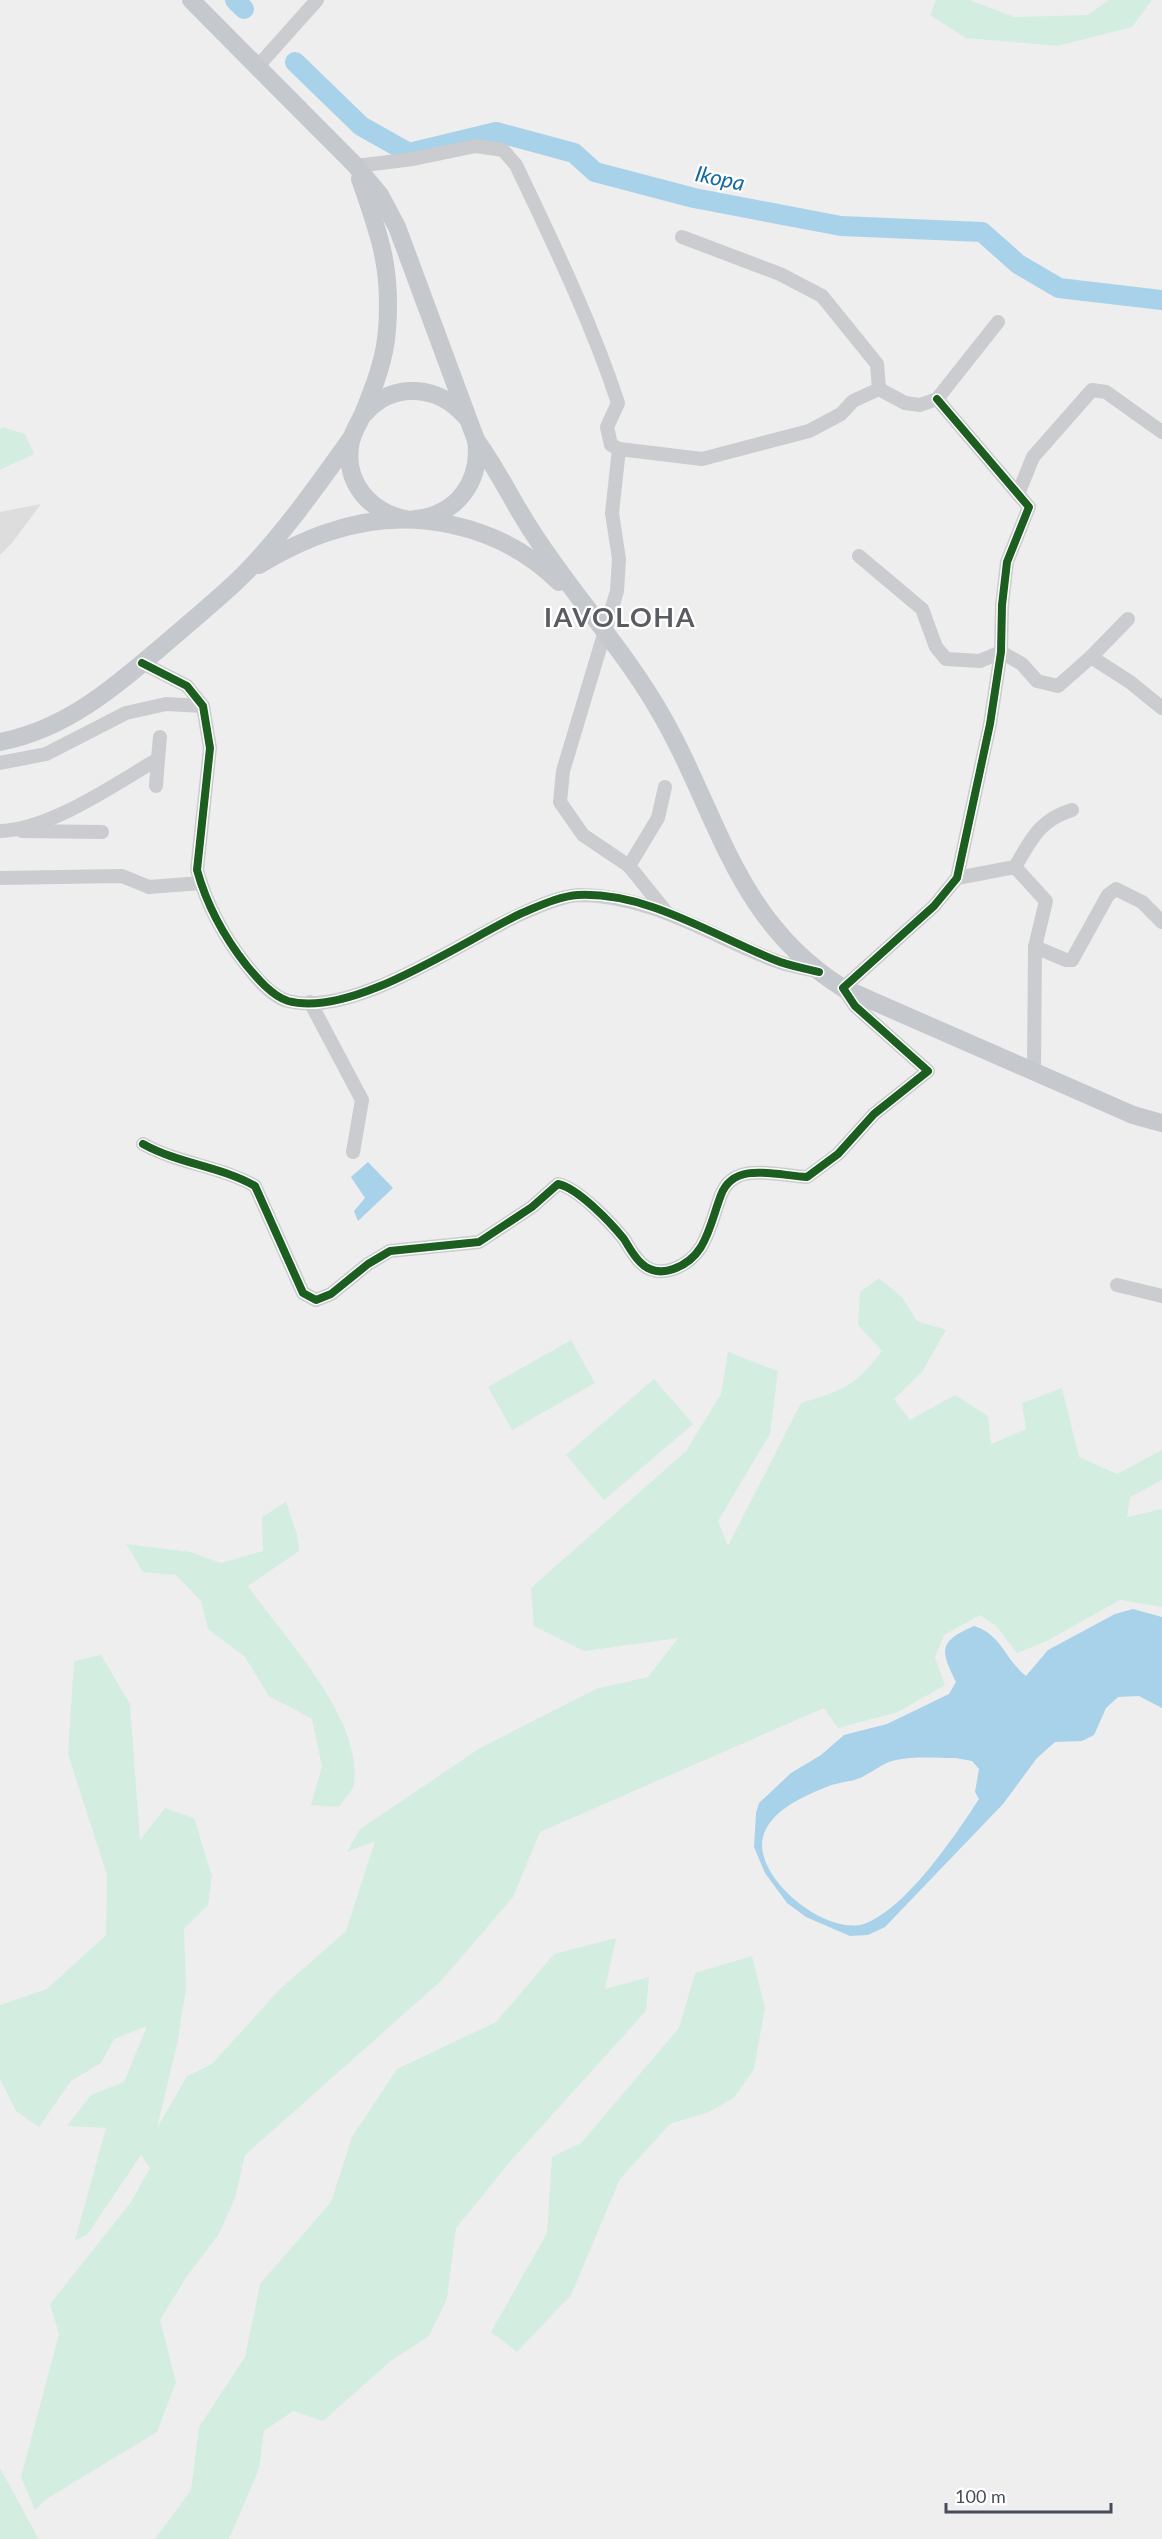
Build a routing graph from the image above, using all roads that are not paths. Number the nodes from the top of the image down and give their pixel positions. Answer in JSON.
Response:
{"nodes":[{"id":1,"x":191,"y":0,"type":"edge"},
{"id":2,"x":317,"y":0,"type":"edge"},
{"id":3,"x":258,"y":66,"type":"junction"},
{"id":4,"x":356,"y":166,"type":"junction"},
{"id":5,"x":682,"y":237,"type":"dead end"},
{"id":6,"x":998,"y":322,"type":"dead end"},
{"id":7,"x":879,"y":389,"type":"junction"},
{"id":8,"x":937,"y":399,"type":"junction"},
{"id":9,"x":362,"y":417,"type":"junction"},
{"id":10,"x":1162,"y":432,"type":"edge"},
{"id":11,"x":474,"y":433,"type":"junction"},
{"id":12,"x":352,"y":437,"type":"junction"},
{"id":13,"x":619,"y":449,"type":"junction"},
{"id":14,"x":1018,"y":494,"type":"junction"},
{"id":15,"x":410,"y":519,"type":"junction"},
{"id":16,"x":859,"y":556,"type":"dead end"},
{"id":17,"x":247,"y":572,"type":"junction"},
{"id":18,"x":1128,"y":619,"type":"dead end"},
{"id":19,"x":599,"y":625,"type":"junction"},
{"id":20,"x":1001,"y":652,"type":"junction"},
{"id":21,"x":1091,"y":657,"type":"junction"},
{"id":22,"x":142,"y":663,"type":"junction"},
{"id":23,"x":203,"y":706,"type":"junction"},
{"id":24,"x":1162,"y":708,"type":"edge"},
{"id":25,"x":160,"y":737,"type":"dead end"},
{"id":26,"x":0,"y":742,"type":"edge"},
{"id":27,"x":158,"y":759,"type":"junction"},
{"id":28,"x":0,"y":763,"type":"edge"},
{"id":29,"x":156,"y":786,"type":"dead end"},
{"id":30,"x":665,"y":787,"type":"dead end"},
{"id":31,"x":1072,"y":810,"type":"dead end"},
{"id":32,"x":7,"y":831,"type":"edge"},
{"id":33,"x":102,"y":832,"type":"dead end"},
{"id":34,"x":629,"y":866,"type":"junction"},
{"id":35,"x":1015,"y":867,"type":"junction"},
{"id":36,"x":0,"y":878,"type":"edge"},
{"id":37,"x":957,"y":878,"type":"junction"},
{"id":38,"x":201,"y":883,"type":"junction"},
{"id":39,"x":669,"y":914,"type":"junction"},
{"id":40,"x":1162,"y":922,"type":"edge"},
{"id":41,"x":1035,"y":947,"type":"junction"},
{"id":42,"x":819,"y":972,"type":"junction"},
{"id":43,"x":843,"y":988,"type":"junction"},
{"id":44,"x":310,"y":1002,"type":"junction"},
{"id":45,"x":1034,"y":1071,"type":"junction"},
{"id":46,"x":1162,"y":1123,"type":"edge"},
{"id":47,"x":143,"y":1144,"type":"dead end"},
{"id":48,"x":353,"y":1152,"type":"dead end"},
{"id":49,"x":1117,"y":1285,"type":"dead end"},
{"id":50,"x":1162,"y":1296,"type":"edge"}],
"edges":[{"from":1,"to":3,"type":"main road"},
{"from":2,"to":3,"type":"street"},
{"from":3,"to":4,"type":"main road"},
{"from":4,"to":9,"type":"main road"},
{"from":4,"to":11,"type":"main road"},
{"from":4,"to":13,"type":"street"},
{"from":5,"to":7,"type":"street"},
{"from":6,"to":8,"type":"street"},
{"from":7,"to":8,"type":"street"},
{"from":7,"to":13,"type":"street"},
{"from":8,"to":14,"type":"street"},
{"from":9,"to":11,"type":"main road"},
{"from":9,"to":12,"type":"main road"},
{"from":10,"to":14,"type":"street"},
{"from":11,"to":15,"type":"main road"},
{"from":11,"to":19,"type":"main road"},
{"from":12,"to":15,"type":"main road"},
{"from":12,"to":17,"type":"main road"},
{"from":13,"to":19,"type":"street"},
{"from":14,"to":20,"type":"street"},
{"from":15,"to":17,"type":"main road"},
{"from":15,"to":19,"type":"main road"},
{"from":16,"to":20,"type":"street"},
{"from":17,"to":22,"type":"main road"},
{"from":18,"to":21,"type":"street"},
{"from":19,"to":34,"type":"street"},
{"from":19,"to":42,"type":"main road"},
{"from":20,"to":21,"type":"street"},
{"from":20,"to":37,"type":"street"},
{"from":21,"to":24,"type":"street"},
{"from":22,"to":23,"type":"street"},
{"from":22,"to":26,"type":"main road"},
{"from":23,"to":28,"type":"street"},
{"from":23,"to":38,"type":"street"},
{"from":25,"to":27,"type":"street"},
{"from":27,"to":29,"type":"street"},
{"from":27,"to":32,"type":"street"},
{"from":30,"to":34,"type":"street"},
{"from":31,"to":35,"type":"street"},
{"from":32,"to":33,"type":"street"},
{"from":34,"to":39,"type":"street"},
{"from":35,"to":37,"type":"street"},
{"from":35,"to":41,"type":"street"},
{"from":36,"to":38,"type":"street"},
{"from":37,"to":43,"type":"street"},
{"from":38,"to":44,"type":"street"},
{"from":39,"to":42,"type":"street"},
{"from":39,"to":44,"type":"street"},
{"from":40,"to":41,"type":"street"},
{"from":41,"to":45,"type":"street"},
{"from":42,"to":43,"type":"main road"},
{"from":43,"to":45,"type":"main road"},
{"from":43,"to":47,"type":"street"},
{"from":44,"to":48,"type":"street"},
{"from":45,"to":46,"type":"main road"},
{"from":49,"to":50,"type":"street"}]}
